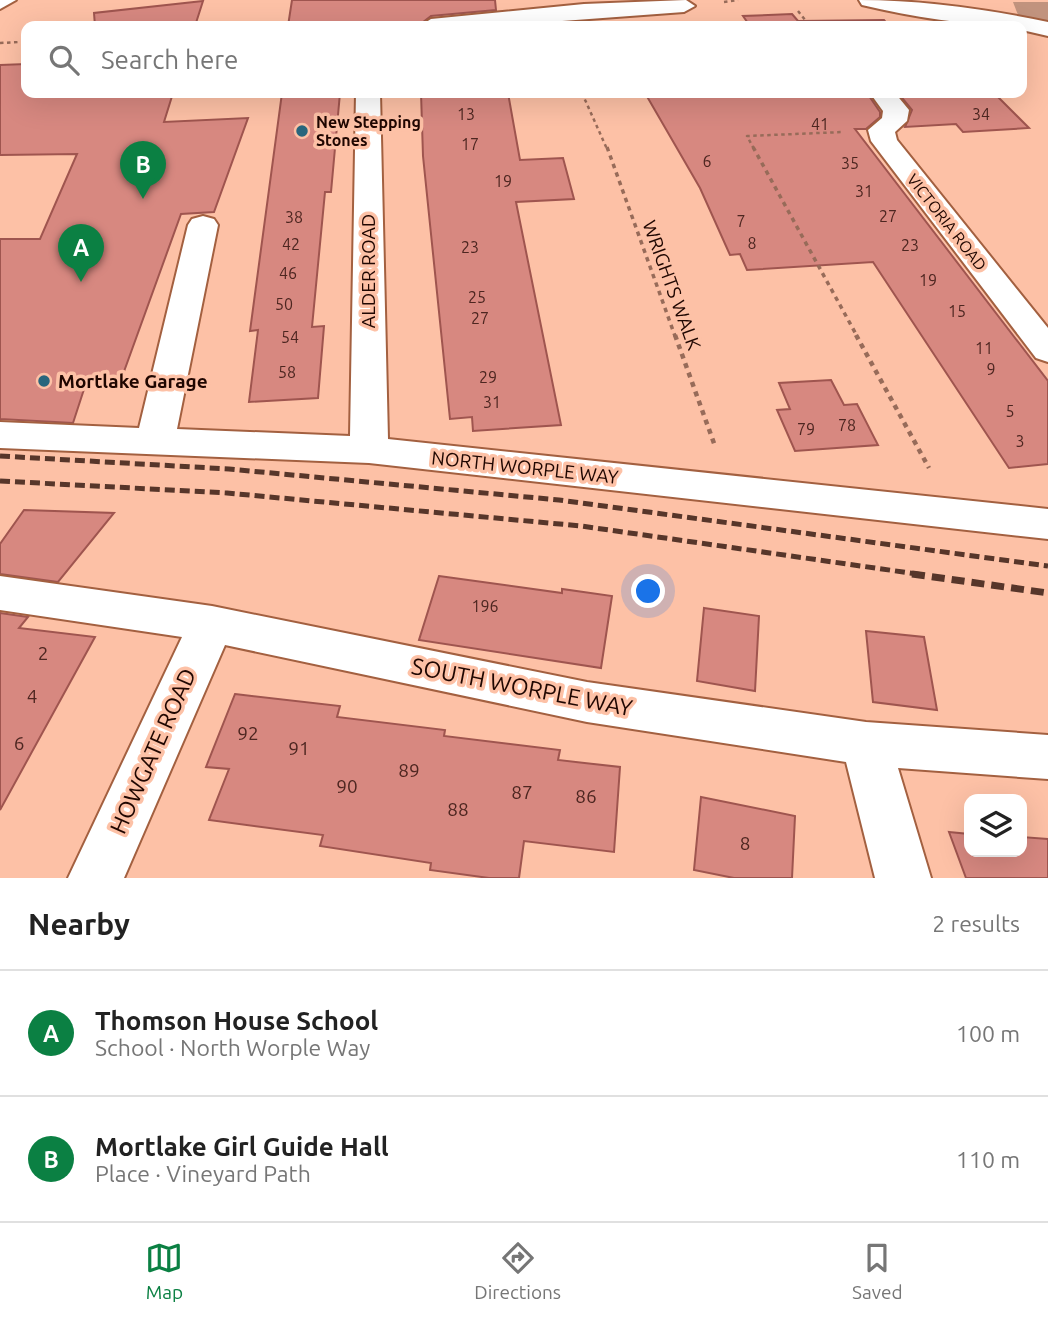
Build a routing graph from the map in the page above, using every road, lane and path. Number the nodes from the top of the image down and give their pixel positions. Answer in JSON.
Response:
{"nodes":[{"id":1,"x":5,"y":0,"type":"edge"},
{"id":2,"x":870,"y":0,"type":"edge"},
{"id":3,"x":0,"y":3,"type":"edge"},
{"id":4,"x":582,"y":5,"type":"edge"},
{"id":5,"x":684,"y":6,"type":"dead end"},
{"id":6,"x":1004,"y":9,"type":"edge"},
{"id":7,"x":798,"y":11,"type":"dead end"},
{"id":8,"x":917,"y":18,"type":"edge"},
{"id":9,"x":467,"y":21,"type":"edge"},
{"id":10,"x":806,"y":21,"type":"edge"},
{"id":11,"x":1048,"y":29,"type":"edge"},
{"id":12,"x":368,"y":98,"type":"edge"},
{"id":13,"x":585,"y":98,"type":"edge"},
{"id":14,"x":886,"y":98,"type":"edge"},
{"id":15,"x":881,"y":130,"type":"junction"},
{"id":16,"x":203,"y":225,"type":"dead end"},
{"id":17,"x":1048,"y":351,"type":"edge"},
{"id":18,"x":0,"y":435,"type":"edge"},
{"id":19,"x":155,"y":442,"type":"junction"},
{"id":20,"x":369,"y":450,"type":"junction"},
{"id":21,"x":726,"y":490,"type":"junction"},
{"id":22,"x":954,"y":515,"type":"junction"},
{"id":23,"x":1048,"y":524,"type":"edge"},
{"id":24,"x":0,"y":593,"type":"edge"},
{"id":25,"x":212,"y":624,"type":"junction"},
{"id":26,"x":866,"y":744,"type":"junction"},
{"id":27,"x":1048,"y":757,"type":"edge"},
{"id":28,"x":96,"y":878,"type":"edge"},
{"id":29,"x":904,"y":878,"type":"edge"}],
"edges":[{"from":1,"to":3,"type":"street"},
{"from":2,"to":8,"type":"street"},
{"from":4,"to":5,"type":"street"},
{"from":4,"to":9,"type":"street"},
{"from":6,"to":8,"type":"street"},
{"from":6,"to":11,"type":"street"},
{"from":7,"to":10,"type":"path"},
{"from":12,"to":20,"type":"street","name":"ALDER ROAD"},
{"from":13,"to":21,"type":"path","name":"WRIGHTS WALK"},
{"from":14,"to":15,"type":"street"},
{"from":15,"to":17,"type":"street","name":"VICTORIA ROAD"},
{"from":15,"to":22,"type":"path"},
{"from":16,"to":19,"type":"street"},
{"from":18,"to":19,"type":"street","name":"NORTH WORPLE WAY"},
{"from":19,"to":20,"type":"street","name":"NORTH WORPLE WAY"},
{"from":20,"to":21,"type":"street","name":"NORTH WORPLE WAY"},
{"from":21,"to":22,"type":"street","name":"NORTH WORPLE WAY"},
{"from":22,"to":23,"type":"street","name":"NORTH WORPLE WAY"},
{"from":24,"to":25,"type":"street","name":"SOUTH WORPLE WAY"},
{"from":25,"to":26,"type":"street","name":"SOUTH WORPLE WAY"},
{"from":25,"to":28,"type":"street","name":"HOWGATE ROAD"},
{"from":26,"to":27,"type":"street","name":"SOUTH WORPLE WAY"},
{"from":26,"to":29,"type":"street"}]}
